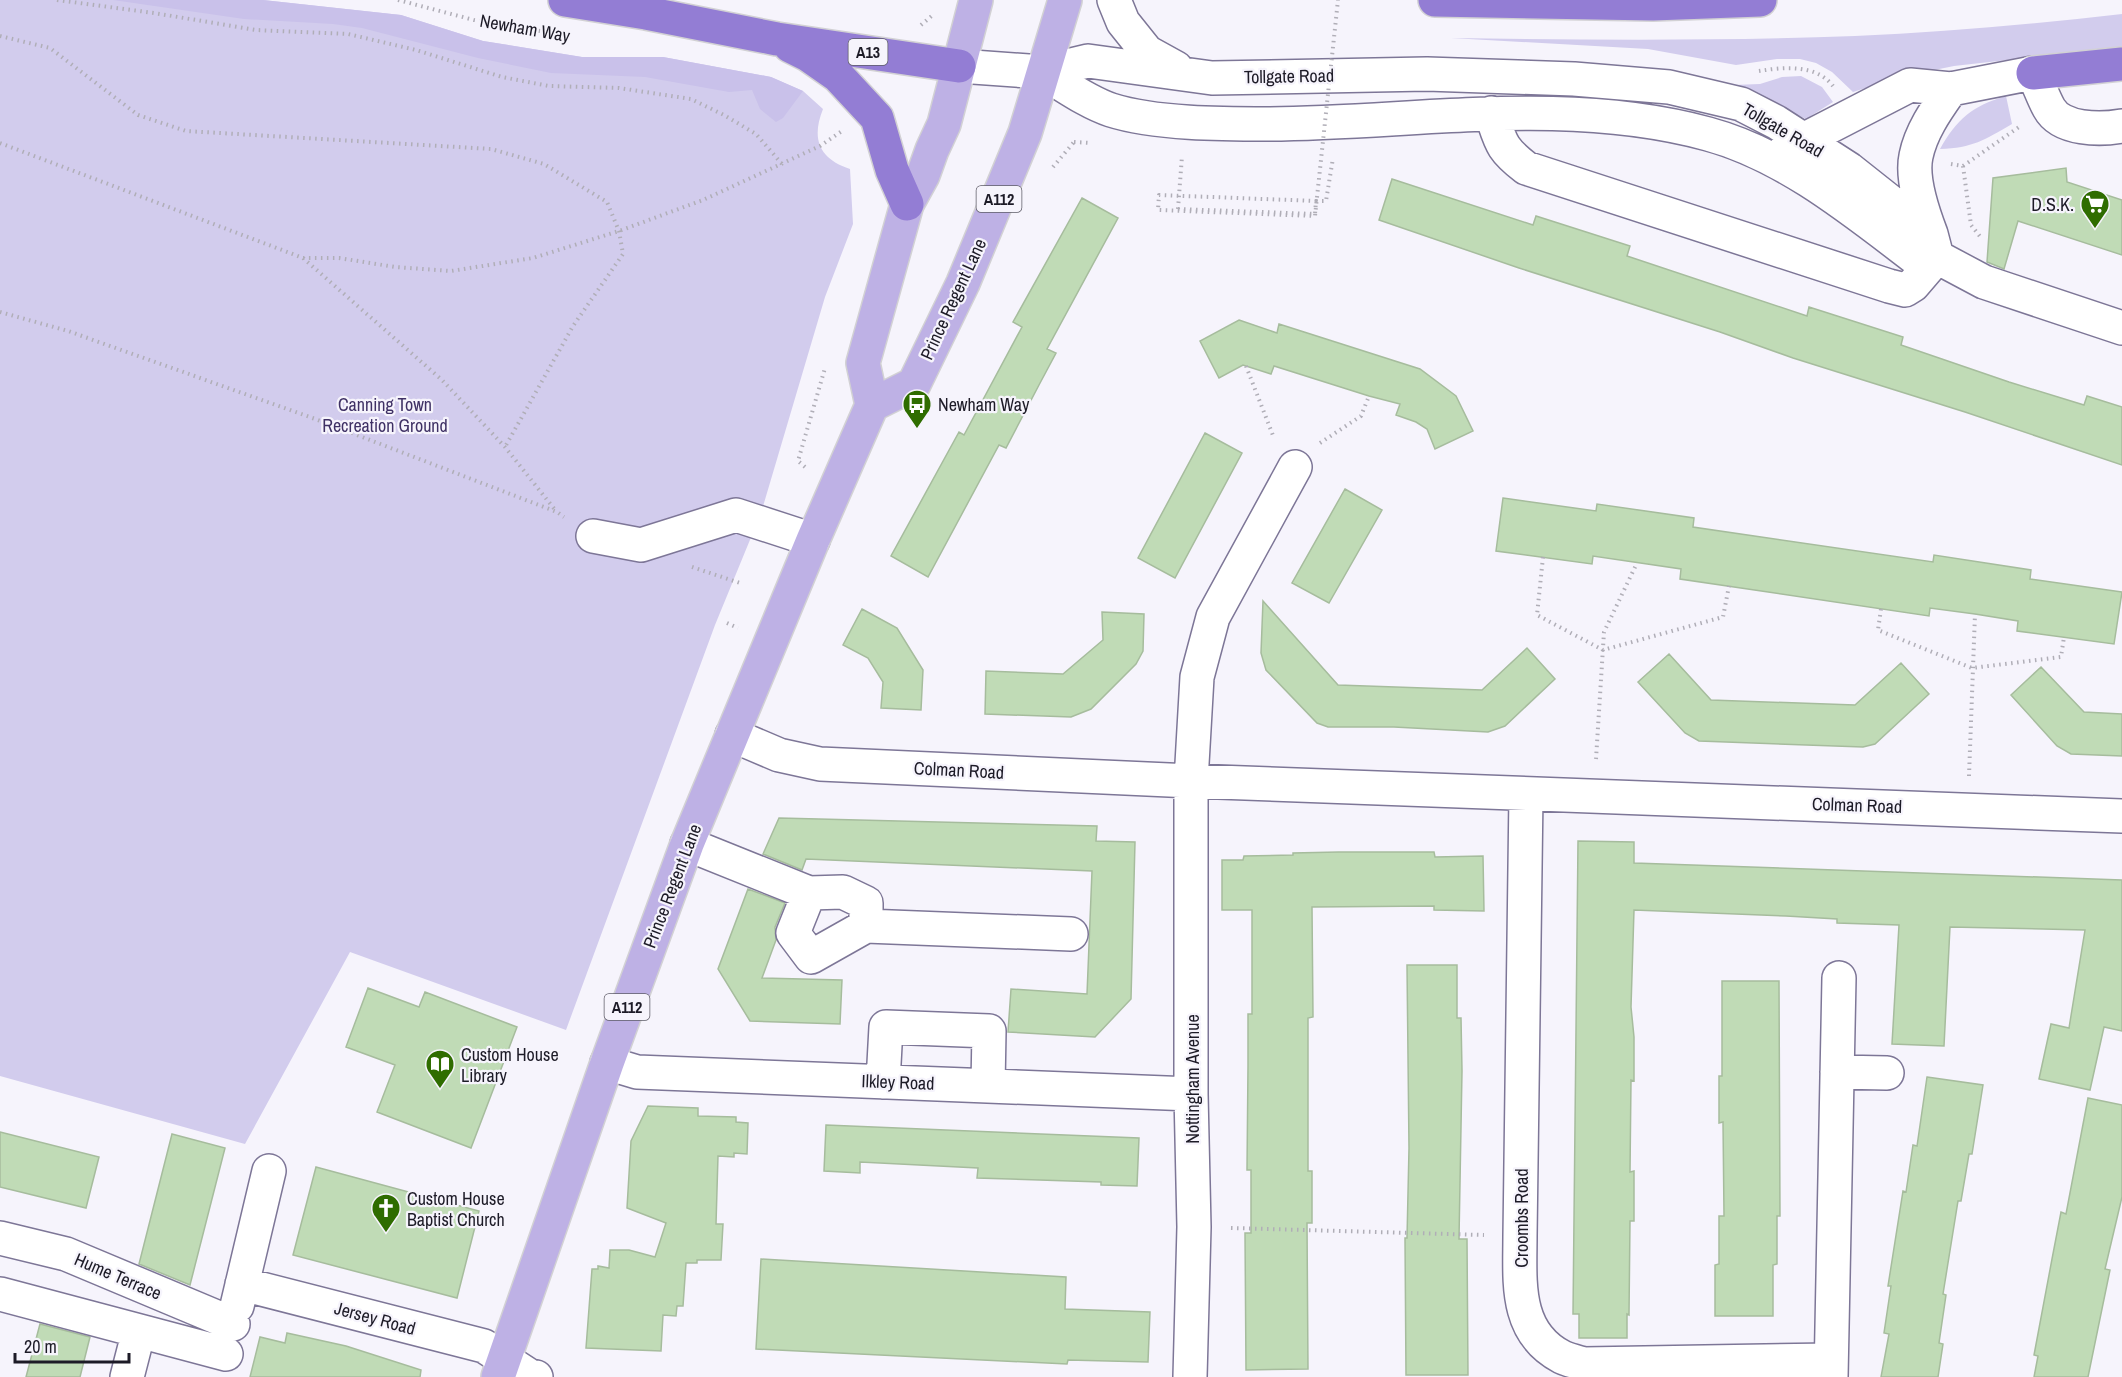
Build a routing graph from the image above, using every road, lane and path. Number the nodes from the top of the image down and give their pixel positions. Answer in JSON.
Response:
{"nodes":[{"id":1,"x":57,"y":0,"type":"edge"},
{"id":2,"x":398,"y":0,"type":"edge"},
{"id":3,"x":565,"y":0,"type":"edge"},
{"id":4,"x":1338,"y":0,"type":"edge"},
{"id":5,"x":1435,"y":0,"type":"edge"},
{"id":6,"x":1760,"y":0,"type":"edge"},
{"id":7,"x":964,"y":6,"type":"edge"},
{"id":8,"x":1062,"y":8,"type":"edge"},
{"id":9,"x":1119,"y":11,"type":"edge"},
{"id":10,"x":919,"y":31,"type":"dead end"},
{"id":11,"x":550,"y":33,"type":"dead end"},
{"id":12,"x":0,"y":36,"type":"edge"},
{"id":13,"x":777,"y":39,"type":"junction"},
{"id":14,"x":2122,"y":64,"type":"edge"},
{"id":15,"x":959,"y":66,"type":"junction"},
{"id":16,"x":1042,"y":72,"type":"junction"},
{"id":17,"x":1186,"y":74,"type":"junction"},
{"id":18,"x":2033,"y":74,"type":"junction"},
{"id":19,"x":1951,"y":89,"type":"junction"},
{"id":20,"x":1491,"y":113,"type":"junction"},
{"id":21,"x":2022,"y":125,"type":"dead end"},
{"id":22,"x":2122,"y":126,"type":"edge"},
{"id":23,"x":846,"y":128,"type":"dead end"},
{"id":24,"x":1802,"y":141,"type":"junction"},
{"id":25,"x":1074,"y":142,"type":"dead end"},
{"id":26,"x":0,"y":144,"type":"edge"},
{"id":27,"x":1334,"y":153,"type":"dead end"},
{"id":28,"x":1767,"y":157,"type":"junction"},
{"id":29,"x":1182,"y":158,"type":"dead end"},
{"id":30,"x":782,"y":164,"type":"junction"},
{"id":31,"x":1050,"y":170,"type":"dead end"},
{"id":32,"x":1316,"y":201,"type":"junction"},
{"id":33,"x":907,"y":204,"type":"junction"},
{"id":34,"x":619,"y":231,"type":"junction"},
{"id":35,"x":1981,"y":237,"type":"dead end"},
{"id":36,"x":1934,"y":246,"type":"junction"},
{"id":37,"x":303,"y":258,"type":"junction"},
{"id":38,"x":0,"y":312,"type":"edge"},
{"id":39,"x":2122,"y":328,"type":"edge"},
{"id":40,"x":1246,"y":366,"type":"dead end"},
{"id":41,"x":1369,"y":396,"type":"dead end"},
{"id":42,"x":872,"y":405,"type":"junction"},
{"id":43,"x":505,"y":447,"type":"junction"},
{"id":44,"x":1294,"y":467,"type":"junction"},
{"id":45,"x":557,"y":512,"type":"junction"},
{"id":46,"x":594,"y":536,"type":"joint"},
{"id":47,"x":813,"y":540,"type":"junction"},
{"id":48,"x":1543,"y":557,"type":"dead end"},
{"id":49,"x":1637,"y":563,"type":"dead end"},
{"id":50,"x":690,"y":567,"type":"dead end"},
{"id":51,"x":743,"y":584,"type":"dead end"},
{"id":52,"x":1729,"y":586,"type":"dead end"},
{"id":53,"x":1881,"y":609,"type":"dead end"},
{"id":54,"x":1975,"y":615,"type":"dead end"},
{"id":55,"x":2064,"y":638,"type":"dead end"},
{"id":56,"x":1603,"y":650,"type":"junction"},
{"id":57,"x":1972,"y":668,"type":"junction"},
{"id":58,"x":732,"y":735,"type":"junction"},
{"id":59,"x":1969,"y":779,"type":"dead end"},
{"id":60,"x":1191,"y":781,"type":"junction"},
{"id":61,"x":1526,"y":794,"type":"junction"},
{"id":62,"x":1593,"y":796,"type":"junction"},
{"id":63,"x":2122,"y":816,"type":"edge"},
{"id":64,"x":687,"y":844,"type":"junction"},
{"id":65,"x":809,"y":893,"type":"junction"},
{"id":66,"x":866,"y":926,"type":"junction"},
{"id":67,"x":1071,"y":934,"type":"dead end"},
{"id":68,"x":1839,"y":978,"type":"dead end"},
{"id":69,"x":607,"y":1063,"type":"junction"},
{"id":70,"x":1837,"y":1072,"type":"junction"},
{"id":71,"x":1887,"y":1072,"type":"dead end"},
{"id":72,"x":883,"y":1082,"type":"junction"},
{"id":73,"x":988,"y":1086,"type":"junction"},
{"id":74,"x":1191,"y":1094,"type":"junction"},
{"id":75,"x":269,"y":1171,"type":"dead end"},
{"id":76,"x":1194,"y":1227,"type":"junction"},
{"id":77,"x":1520,"y":1236,"type":"junction"},
{"id":78,"x":0,"y":1238,"type":"edge"},
{"id":79,"x":242,"y":1284,"type":"junction"},
{"id":80,"x":0,"y":1294,"type":"edge"},
{"id":81,"x":229,"y":1341,"type":"junction"},
{"id":82,"x":136,"y":1342,"type":"dead end"},
{"id":83,"x":501,"y":1368,"type":"edge"},
{"id":84,"x":1831,"y":1368,"type":"edge"},
{"id":85,"x":127,"y":1377,"type":"edge"},
{"id":86,"x":536,"y":1377,"type":"edge"},
{"id":87,"x":1190,"y":1377,"type":"edge"}],
"edges":[{"from":1,"to":30,"type":"path"},
{"from":2,"to":11,"type":"path","name":"Newham Way"},
{"from":3,"to":13,"type":"highway","number":"A13"},
{"from":4,"to":32,"type":"path","bridge":true},
{"from":5,"to":6,"type":"highway"},
{"from":7,"to":10,"type":"path"},
{"from":7,"to":15,"type":"main road"},
{"from":8,"to":16,"type":"main road","name":"Prince Regent Lane","number":"A112"},
{"from":9,"to":17,"type":"street"},
{"from":12,"to":34,"type":"path"},
{"from":13,"to":15,"type":"highway","number":"A13"},
{"from":13,"to":33,"type":"highway","number":"A13"},
{"from":14,"to":18,"type":"highway"},
{"from":15,"to":16,"type":"street"},
{"from":15,"to":33,"type":"main road"},
{"from":16,"to":17,"type":"street","name":"Tollgate Road"},
{"from":16,"to":20,"type":"street","name":"Tollgate Road"},
{"from":16,"to":42,"type":"main road","name":"Prince Regent Lane","number":"A112"},
{"from":17,"to":24,"type":"street","name":"Tollgate Road"},
{"from":18,"to":19,"type":"street"},
{"from":18,"to":22,"type":"street"},
{"from":19,"to":24,"type":"street"},
{"from":19,"to":36,"type":"street"},
{"from":20,"to":28,"type":"street","name":"Tollgate Road"},
{"from":20,"to":36,"type":"street"},
{"from":21,"to":35,"type":"path"},
{"from":23,"to":30,"type":"path"},
{"from":24,"to":28,"type":"street"},
{"from":24,"to":36,"type":"street","name":"Tollgate Road"},
{"from":25,"to":31,"type":"path"},
{"from":26,"to":37,"type":"path"},
{"from":27,"to":32,"type":"path"},
{"from":28,"to":36,"type":"street","name":"Tollgate Road"},
{"from":29,"to":32,"type":"path","bridge":true},
{"from":30,"to":34,"type":"path"},
{"from":33,"to":42,"type":"main road"},
{"from":34,"to":37,"type":"path"},
{"from":34,"to":43,"type":"path"},
{"from":36,"to":39,"type":"street","name":"Tollgate Road"},
{"from":37,"to":43,"type":"path"},
{"from":38,"to":45,"type":"path"},
{"from":40,"to":44,"type":"path"},
{"from":41,"to":44,"type":"path"},
{"from":42,"to":47,"type":"main road","name":"Prince Regent Lane","number":"A112"},
{"from":43,"to":45,"type":"path"},
{"from":44,"to":60,"type":"street"},
{"from":45,"to":46,"type":"path"},
{"from":46,"to":47,"type":"street"},
{"from":47,"to":58,"type":"main road","name":"Prince Regent Lane","number":"A112"},
{"from":48,"to":56,"type":"path"},
{"from":49,"to":56,"type":"path"},
{"from":50,"to":51,"type":"path"},
{"from":52,"to":56,"type":"path"},
{"from":53,"to":57,"type":"path"},
{"from":54,"to":57,"type":"path"},
{"from":55,"to":57,"type":"path"},
{"from":56,"to":62,"type":"path"},
{"from":57,"to":59,"type":"path"},
{"from":58,"to":60,"type":"street","name":"Colman Road"},
{"from":58,"to":64,"type":"main road","name":"Prince Regent Lane","number":"A112"},
{"from":60,"to":61,"type":"street","name":"Colman Road"},
{"from":60,"to":74,"type":"street","name":"Nottingham Avenue"},
{"from":61,"to":62,"type":"street","name":"Colman Road"},
{"from":61,"to":77,"type":"street","name":"Croombs Road"},
{"from":62,"to":63,"type":"street","name":"Colman Road"},
{"from":64,"to":65,"type":"street"},
{"from":64,"to":69,"type":"main road","name":"Prince Regent Lane","number":"A112"},
{"from":65,"to":66,"type":"street"},
{"from":65,"to":66,"type":"street"},
{"from":66,"to":67,"type":"street"},
{"from":68,"to":70,"type":"street","name":"Croombs Road"},
{"from":69,"to":72,"type":"street","name":"Ilkley Road"},
{"from":69,"to":83,"type":"main road","name":"Prince Regent Lane","number":"A112"},
{"from":70,"to":71,"type":"street"},
{"from":70,"to":84,"type":"street","name":"Croombs Road"},
{"from":72,"to":73,"type":"street","name":"Ilkley Road"},
{"from":72,"to":73,"type":"street"},
{"from":73,"to":74,"type":"street","name":"Ilkley Road"},
{"from":74,"to":76,"type":"street","name":"Nottingham Avenue"},
{"from":75,"to":79,"type":"street"},
{"from":76,"to":77,"type":"path"},
{"from":76,"to":87,"type":"street","name":"Nottingham Avenue"},
{"from":77,"to":84,"type":"street","name":"Croombs Road"},
{"from":78,"to":81,"type":"street","name":"Hume Terrace"},
{"from":79,"to":81,"type":"street"},
{"from":79,"to":83,"type":"street","name":"Jersey Road"},
{"from":80,"to":81,"type":"street"},
{"from":82,"to":85,"type":"street"},
{"from":83,"to":86,"type":"street","name":"Jersey Road"}]}
